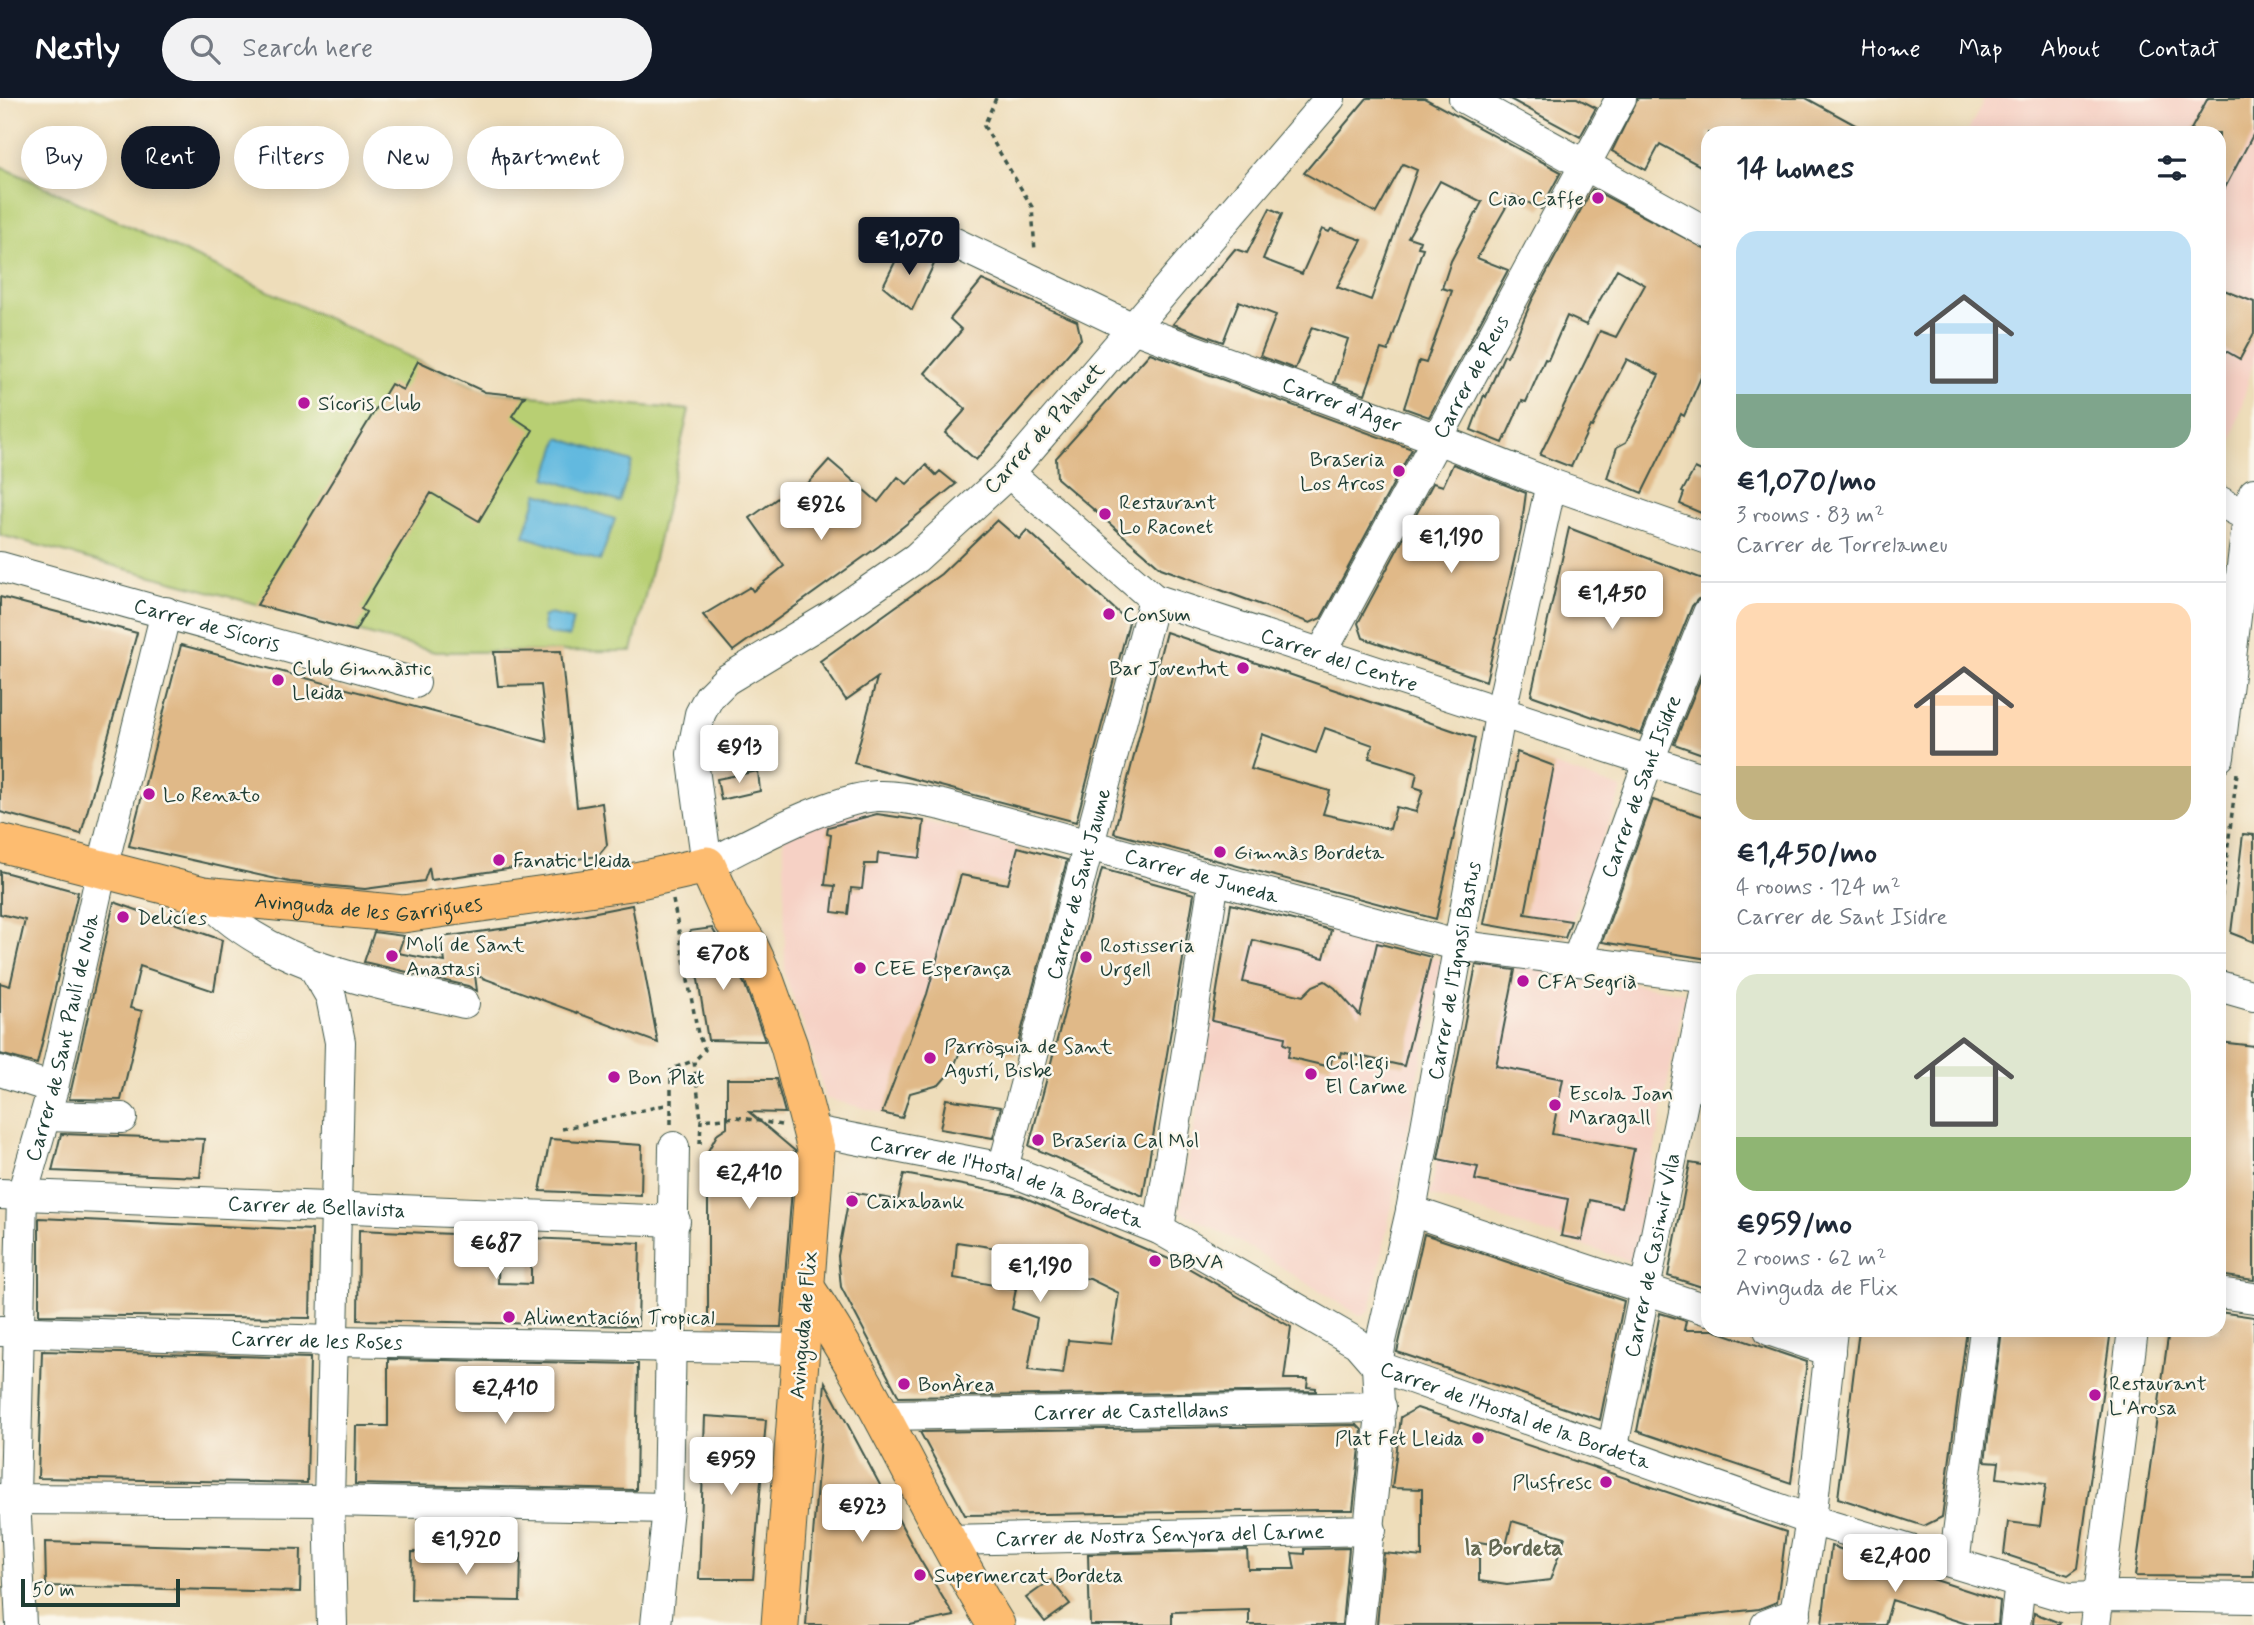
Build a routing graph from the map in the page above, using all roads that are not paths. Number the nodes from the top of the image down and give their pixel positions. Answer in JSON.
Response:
{"nodes":[{"id":1,"x":1330,"y":98,"type":"edge"},
{"id":2,"x":1464,"y":98,"type":"edge"},
{"id":3,"x":1621,"y":98,"type":"edge"},
{"id":4,"x":1584,"y":166,"type":"junction"},
{"id":5,"x":1701,"y":229,"type":"edge"},
{"id":6,"x":934,"y":233,"type":"dead end"},
{"id":7,"x":1133,"y":328,"type":"junction"},
{"id":8,"x":1437,"y":439,"type":"junction"},
{"id":9,"x":1009,"y":473,"type":"junction"},
{"id":10,"x":1551,"y":484,"type":"junction"},
{"id":11,"x":2226,"y":503,"type":"edge"},
{"id":12,"x":2252,"y":510,"type":"edge"},
{"id":13,"x":1701,"y":537,"type":"edge"},
{"id":14,"x":0,"y":567,"type":"edge"},
{"id":15,"x":1154,"y":599,"type":"junction"},
{"id":16,"x":166,"y":612,"type":"junction"},
{"id":17,"x":1701,"y":630,"type":"edge"},
{"id":18,"x":1321,"y":654,"type":"junction"},
{"id":19,"x":415,"y":683,"type":"dead end"},
{"id":20,"x":2226,"y":689,"type":"edge"},
{"id":21,"x":1500,"y":715,"type":"junction"},
{"id":22,"x":2226,"y":742,"type":"edge"},
{"id":23,"x":1649,"y":760,"type":"junction"},
{"id":24,"x":2229,"y":761,"type":"edge"},
{"id":25,"x":1701,"y":778,"type":"edge"},
{"id":26,"x":0,"y":843,"type":"edge"},
{"id":27,"x":1090,"y":847,"type":"junction"},
{"id":28,"x":707,"y":865,"type":"junction"},
{"id":29,"x":102,"y":869,"type":"junction"},
{"id":30,"x":659,"y":879,"type":"junction"},
{"id":31,"x":1214,"y":880,"type":"junction"},
{"id":32,"x":203,"y":895,"type":"junction"},
{"id":33,"x":730,"y":916,"type":"junction"},
{"id":34,"x":1457,"y":945,"type":"junction"},
{"id":35,"x":1577,"y":961,"type":"junction"},
{"id":36,"x":314,"y":968,"type":"junction"},
{"id":37,"x":1701,"y":977,"type":"edge"},
{"id":38,"x":2226,"y":988,"type":"edge"},
{"id":39,"x":2254,"y":996,"type":"edge"},
{"id":40,"x":464,"y":1003,"type":"dead end"},
{"id":41,"x":1701,"y":1013,"type":"edge"},
{"id":42,"x":0,"y":1071,"type":"edge"},
{"id":43,"x":49,"y":1102,"type":"junction"},
{"id":44,"x":122,"y":1118,"type":"dead end"},
{"id":45,"x":814,"y":1131,"type":"junction"},
{"id":46,"x":687,"y":1147,"type":"road end"},
{"id":47,"x":1003,"y":1168,"type":"junction"},
{"id":48,"x":11,"y":1195,"type":"edge"},
{"id":49,"x":335,"y":1206,"type":"junction"},
{"id":50,"x":1411,"y":1211,"type":"junction"},
{"id":51,"x":675,"y":1221,"type":"junction"},
{"id":52,"x":1159,"y":1228,"type":"junction"},
{"id":53,"x":806,"y":1288,"type":"junction"},
{"id":54,"x":1645,"y":1289,"type":"junction"},
{"id":55,"x":2226,"y":1294,"type":"edge"},
{"id":56,"x":2254,"y":1298,"type":"edge"},
{"id":57,"x":1701,"y":1308,"type":"edge"},
{"id":58,"x":9,"y":1331,"type":"edge"},
{"id":59,"x":1812,"y":1337,"type":"edge"},
{"id":60,"x":1984,"y":1337,"type":"edge"},
{"id":61,"x":2132,"y":1337,"type":"edge"},
{"id":62,"x":1831,"y":1340,"type":"edge"},
{"id":63,"x":333,"y":1341,"type":"junction"},
{"id":64,"x":671,"y":1345,"type":"junction"},
{"id":65,"x":800,"y":1349,"type":"junction"},
{"id":66,"x":1377,"y":1366,"type":"junction"},
{"id":67,"x":1381,"y":1407,"type":"junction"},
{"id":68,"x":883,"y":1415,"type":"junction"},
{"id":69,"x":1612,"y":1451,"type":"junction"},
{"id":70,"x":7,"y":1498,"type":"edge"},
{"id":71,"x":329,"y":1501,"type":"junction"},
{"id":72,"x":668,"y":1508,"type":"junction"},
{"id":73,"x":1811,"y":1520,"type":"junction"},
{"id":74,"x":1371,"y":1530,"type":"junction"},
{"id":75,"x":948,"y":1540,"type":"junction"},
{"id":76,"x":1954,"y":1563,"type":"junction"},
{"id":77,"x":2020,"y":1583,"type":"junction"},
{"id":78,"x":2254,"y":1598,"type":"edge"},
{"id":79,"x":2097,"y":1612,"type":"edge"},
{"id":80,"x":1795,"y":1619,"type":"edge"},
{"id":81,"x":21,"y":1625,"type":"edge"},
{"id":82,"x":332,"y":1625,"type":"edge"},
{"id":83,"x":656,"y":1625,"type":"edge"},
{"id":84,"x":780,"y":1625,"type":"edge"},
{"id":85,"x":996,"y":1625,"type":"edge"},
{"id":86,"x":1359,"y":1625,"type":"edge"},
{"id":87,"x":1766,"y":1625,"type":"edge"},
{"id":88,"x":2015,"y":1625,"type":"edge"}],
"edges":[{"from":1,"to":7,"type":"street","name":"Carrer de Palauet"},
{"from":2,"to":4,"type":"street"},
{"from":3,"to":4,"type":"street","name":"Carrer de Reus"},
{"from":4,"to":5,"type":"street"},
{"from":4,"to":8,"type":"street","name":"Carrer de Reus"},
{"from":6,"to":7,"type":"street","name":"Carrer d'Àger"},
{"from":7,"to":8,"type":"street","name":"Carrer d'Àger"},
{"from":7,"to":9,"type":"street","name":"Carrer de Palauet"},
{"from":8,"to":10,"type":"street","name":"Carrer d'Àger"},
{"from":8,"to":18,"type":"street","name":"Carrer de Reus"},
{"from":9,"to":15,"type":"street","name":"Carrer del Centre"},
{"from":9,"to":28,"type":"street","name":"Carrer de Palauet"},
{"from":10,"to":13,"type":"street","name":"Carrer d'Àger"},
{"from":10,"to":21,"type":"street","name":"Carrer de l'Ignasi Bastus"},
{"from":11,"to":12,"type":"street"},
{"from":12,"to":20,"type":"street"},
{"from":14,"to":16,"type":"street","name":"Carrer de Sícoris"},
{"from":15,"to":18,"type":"street","name":"Carrer del Centre"},
{"from":15,"to":27,"type":"street","name":"Carrer de Sant Jaume"},
{"from":16,"to":19,"type":"street","name":"Carrer de Sícoris"},
{"from":16,"to":29,"type":"street","name":"Carrer de Sant Paulí de Nola"},
{"from":17,"to":23,"type":"street","name":"Carrer de Sant Isidre"},
{"from":18,"to":21,"type":"street","name":"Carrer del Centre"},
{"from":21,"to":23,"type":"street","name":"Carrer del Centre"},
{"from":21,"to":34,"type":"street","name":"Carrer de l'Ignasi Bastus"},
{"from":22,"to":24,"type":"street"},
{"from":23,"to":25,"type":"street","name":"Carrer del Centre"},
{"from":23,"to":35,"type":"street","name":"Carrer de Sant Isidre"},
{"from":26,"to":29,"type":"main road","name":"Avinguda de les Garrigues"},
{"from":27,"to":28,"type":"street","name":"Carrer de Juneda"},
{"from":27,"to":31,"type":"street","name":"Carrer de Juneda"},
{"from":27,"to":47,"type":"street","name":"Carrer de Sant Jaume"},
{"from":28,"to":30,"type":"main road","name":"Avinguda de les Garrigues"},
{"from":28,"to":33,"type":"main road"},
{"from":29,"to":32,"type":"main road","name":"Avinguda de les Garrigues"},
{"from":29,"to":43,"type":"street","name":"Carrer de Sant Paulí de Nola"},
{"from":30,"to":32,"type":"main road","name":"Avinguda de les Garrigues"},
{"from":30,"to":33,"type":"main road"},
{"from":31,"to":34,"type":"street","name":"Carrer de Juneda"},
{"from":31,"to":52,"type":"street"},
{"from":32,"to":36,"type":"street"},
{"from":33,"to":45,"type":"main road","name":"Avinguda de Flix"},
{"from":34,"to":35,"type":"street","name":"Carrer de Juneda"},
{"from":34,"to":50,"type":"street","name":"Carrer de l'Ignasi Bastus"},
{"from":35,"to":37,"type":"street","name":"Carrer de Juneda"},
{"from":36,"to":40,"type":"street"},
{"from":36,"to":49,"type":"street"},
{"from":38,"to":39,"type":"street"},
{"from":41,"to":54,"type":"street","name":"Carrer de Casimir Vila"},
{"from":42,"to":43,"type":"street"},
{"from":43,"to":44,"type":"street"},
{"from":43,"to":48,"type":"street","name":"Carrer de Sant Paulí de Nola"},
{"from":45,"to":47,"type":"street","name":"Carrer de l'Hostal de la Bordeta"},
{"from":45,"to":53,"type":"main road","name":"Avinguda de Flix"},
{"from":46,"to":51,"type":"street"},
{"from":47,"to":52,"type":"street","name":"Carrer de l'Hostal de la Bordeta"},
{"from":48,"to":49,"type":"street","name":"Carrer de Bellavista"},
{"from":48,"to":58,"type":"street","name":"Carrer de Sant Paulí de Nola"},
{"from":49,"to":51,"type":"street","name":"Carrer de Bellavista"},
{"from":49,"to":63,"type":"street"},
{"from":50,"to":54,"type":"street"},
{"from":50,"to":66,"type":"street","name":"Carrer de l'Ignasi Bastus"},
{"from":51,"to":64,"type":"street"},
{"from":52,"to":66,"type":"street","name":"Carrer de l'Hostal de la Bordeta"},
{"from":53,"to":65,"type":"main road","name":"Avinguda de Flix"},
{"from":53,"to":68,"type":"main road"},
{"from":54,"to":57,"type":"street"},
{"from":54,"to":69,"type":"street","name":"Carrer de Casimir Vila"},
{"from":55,"to":56,"type":"street"},
{"from":58,"to":63,"type":"street","name":"Carrer de les Roses"},
{"from":58,"to":70,"type":"street","name":"Carrer de Sant Paulí de Nola"},
{"from":59,"to":62,"type":"street"},
{"from":60,"to":76,"type":"street"},
{"from":61,"to":79,"type":"street"},
{"from":62,"to":73,"type":"street"},
{"from":63,"to":64,"type":"street","name":"Carrer de les Roses"},
{"from":63,"to":71,"type":"street"},
{"from":64,"to":65,"type":"street","name":"Carrer de les Roses"},
{"from":64,"to":72,"type":"street"},
{"from":65,"to":84,"type":"main road","name":"Avinguda de Flix"},
{"from":66,"to":67,"type":"street","name":"Carrer de l'Ignasi Bastus"},
{"from":66,"to":69,"type":"street","name":"Carrer de l'Hostal de la Bordeta"},
{"from":67,"to":68,"type":"street","name":"Carrer de Castelldans"},
{"from":67,"to":74,"type":"street","name":"Carrer de l'Ignasi Bastus"},
{"from":68,"to":75,"type":"main road"},
{"from":69,"to":73,"type":"street","name":"Carrer de l'Hostal de la Bordeta"},
{"from":70,"to":71,"type":"street"},
{"from":70,"to":81,"type":"street","name":"Carrer de Sant Paulí de Nola"},
{"from":71,"to":72,"type":"street"},
{"from":71,"to":82,"type":"street"},
{"from":72,"to":83,"type":"street"},
{"from":73,"to":76,"type":"street","name":"Carrer de l'Hostal de la Bordeta"},
{"from":73,"to":80,"type":"street"},
{"from":74,"to":75,"type":"street","name":"Carrer de Nostra Senyora del Carme"},
{"from":74,"to":86,"type":"street","name":"Carrer de l'Ignasi Bastus"},
{"from":75,"to":85,"type":"main road"},
{"from":76,"to":77,"type":"street","name":"Carrer de l'Hostal de la Bordeta"},
{"from":77,"to":79,"type":"street","name":"Carrer de l'Hostal de la Bordeta"},
{"from":77,"to":88,"type":"street"},
{"from":78,"to":79,"type":"street","name":"Carrer de l'Hostal de la Bordeta"},
{"from":80,"to":87,"type":"street"}]}
